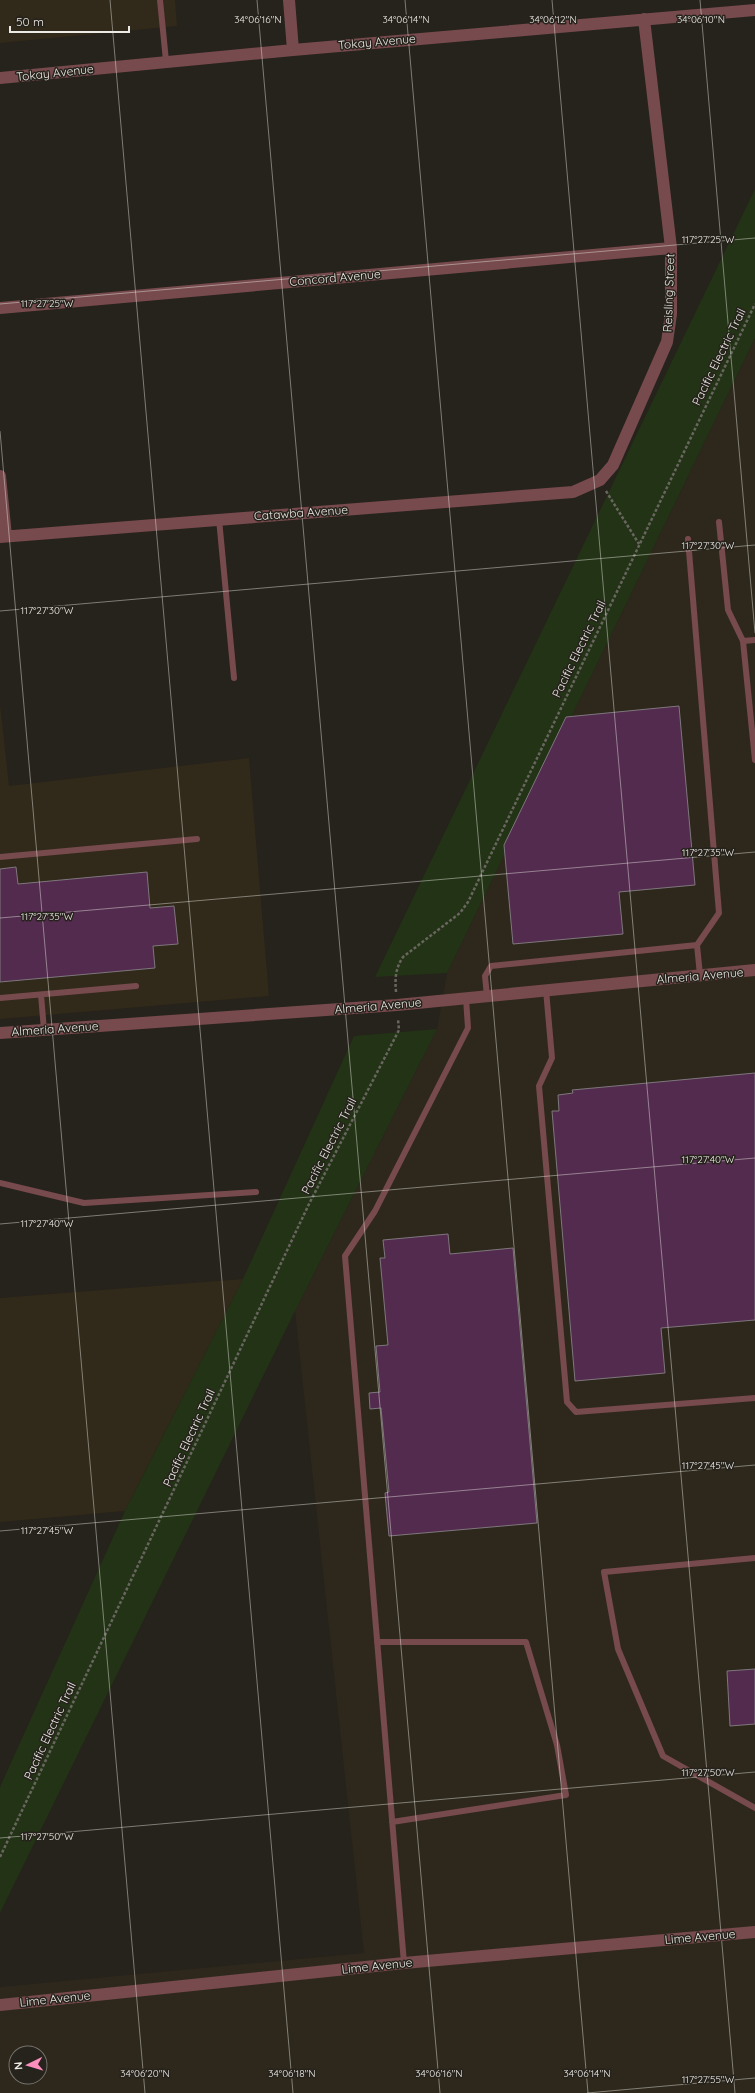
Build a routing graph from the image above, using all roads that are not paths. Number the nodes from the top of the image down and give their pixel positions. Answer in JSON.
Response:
{"nodes":[{"id":1,"x":160,"y":0,"type":"edge"},
{"id":2,"x":289,"y":0,"type":"edge"},
{"id":3,"x":755,"y":10,"type":"edge"},
{"id":4,"x":644,"y":19,"type":"junction"},
{"id":5,"x":293,"y":50,"type":"junction"},
{"id":6,"x":166,"y":62,"type":"junction"},
{"id":7,"x":0,"y":78,"type":"edge"},
{"id":8,"x":671,"y":248,"type":"junction"},
{"id":9,"x":0,"y":308,"type":"edge"},
{"id":10,"x":0,"y":476,"type":"edge"},
{"id":11,"x":600,"y":480,"type":"joint"},
{"id":12,"x":219,"y":519,"type":"junction"},
{"id":13,"x":719,"y":522,"type":"dead end"},
{"id":14,"x":3,"y":537,"type":"edge"},
{"id":15,"x":688,"y":539,"type":"dead end"},
{"id":16,"x":755,"y":640,"type":"edge"},
{"id":17,"x":743,"y":641,"type":"junction"},
{"id":18,"x":234,"y":678,"type":"dead end"},
{"id":19,"x":755,"y":760,"type":"edge"},
{"id":20,"x":198,"y":839,"type":"dead end"},
{"id":21,"x":0,"y":857,"type":"edge"},
{"id":22,"x":696,"y":945,"type":"junction"},
{"id":23,"x":755,"y":970,"type":"edge"},
{"id":24,"x":700,"y":976,"type":"junction"},
{"id":25,"x":136,"y":986,"type":"dead end"},
{"id":26,"x":546,"y":990,"type":"junction"},
{"id":27,"x":41,"y":995,"type":"junction"},
{"id":28,"x":487,"y":996,"type":"junction"},
{"id":29,"x":0,"y":998,"type":"edge"},
{"id":30,"x":466,"y":998,"type":"junction"},
{"id":31,"x":44,"y":1030,"type":"junction"},
{"id":32,"x":0,"y":1033,"type":"edge"},
{"id":33,"x":0,"y":1183,"type":"edge"},
{"id":34,"x":256,"y":1192,"type":"dead end"},
{"id":35,"x":755,"y":1398,"type":"edge"},
{"id":36,"x":755,"y":1558,"type":"edge"},
{"id":37,"x":377,"y":1642,"type":"junction"},
{"id":38,"x":755,"y":1808,"type":"edge"},
{"id":39,"x":392,"y":1822,"type":"junction"},
{"id":40,"x":755,"y":1932,"type":"edge"},
{"id":41,"x":404,"y":1963,"type":"junction"},
{"id":42,"x":0,"y":2005,"type":"edge"}],
"edges":[{"from":1,"to":6,"type":"lane"},
{"from":2,"to":5,"type":"street"},
{"from":3,"to":4,"type":"street","name":"Tokay Avenue"},
{"from":4,"to":5,"type":"street","name":"Tokay Avenue"},
{"from":4,"to":8,"type":"street","name":"Reisling Street"},
{"from":5,"to":6,"type":"street","name":"Tokay Avenue"},
{"from":6,"to":7,"type":"street","name":"Tokay Avenue"},
{"from":8,"to":9,"type":"street","name":"Concord Avenue"},
{"from":8,"to":11,"type":"street","name":"Reisling Street"},
{"from":10,"to":14,"type":"street"},
{"from":11,"to":12,"type":"street","name":"Catawba Avenue"},
{"from":12,"to":14,"type":"street","name":"Catawba Avenue"},
{"from":12,"to":18,"type":"lane"},
{"from":13,"to":17,"type":"lane"},
{"from":15,"to":22,"type":"lane"},
{"from":16,"to":17,"type":"lane"},
{"from":17,"to":19,"type":"lane"},
{"from":20,"to":21,"type":"lane"},
{"from":22,"to":24,"type":"lane"},
{"from":22,"to":28,"type":"lane"},
{"from":23,"to":24,"type":"street","name":"Almeria Avenue"},
{"from":24,"to":26,"type":"street","name":"Almeria Avenue"},
{"from":25,"to":27,"type":"lane"},
{"from":26,"to":28,"type":"street","name":"Almeria Avenue"},
{"from":26,"to":35,"type":"lane"},
{"from":27,"to":29,"type":"lane"},
{"from":27,"to":31,"type":"lane"},
{"from":28,"to":30,"type":"street","name":"Almeria Avenue"},
{"from":30,"to":31,"type":"street","name":"Almeria Avenue"},
{"from":30,"to":37,"type":"lane"},
{"from":31,"to":32,"type":"street","name":"Almeria Avenue"},
{"from":33,"to":34,"type":"lane"},
{"from":36,"to":38,"type":"lane"},
{"from":37,"to":39,"type":"lane"},
{"from":37,"to":39,"type":"lane"},
{"from":39,"to":41,"type":"lane"},
{"from":40,"to":41,"type":"street","name":"Lime Avenue"},
{"from":41,"to":42,"type":"street","name":"Lime Avenue"}]}
